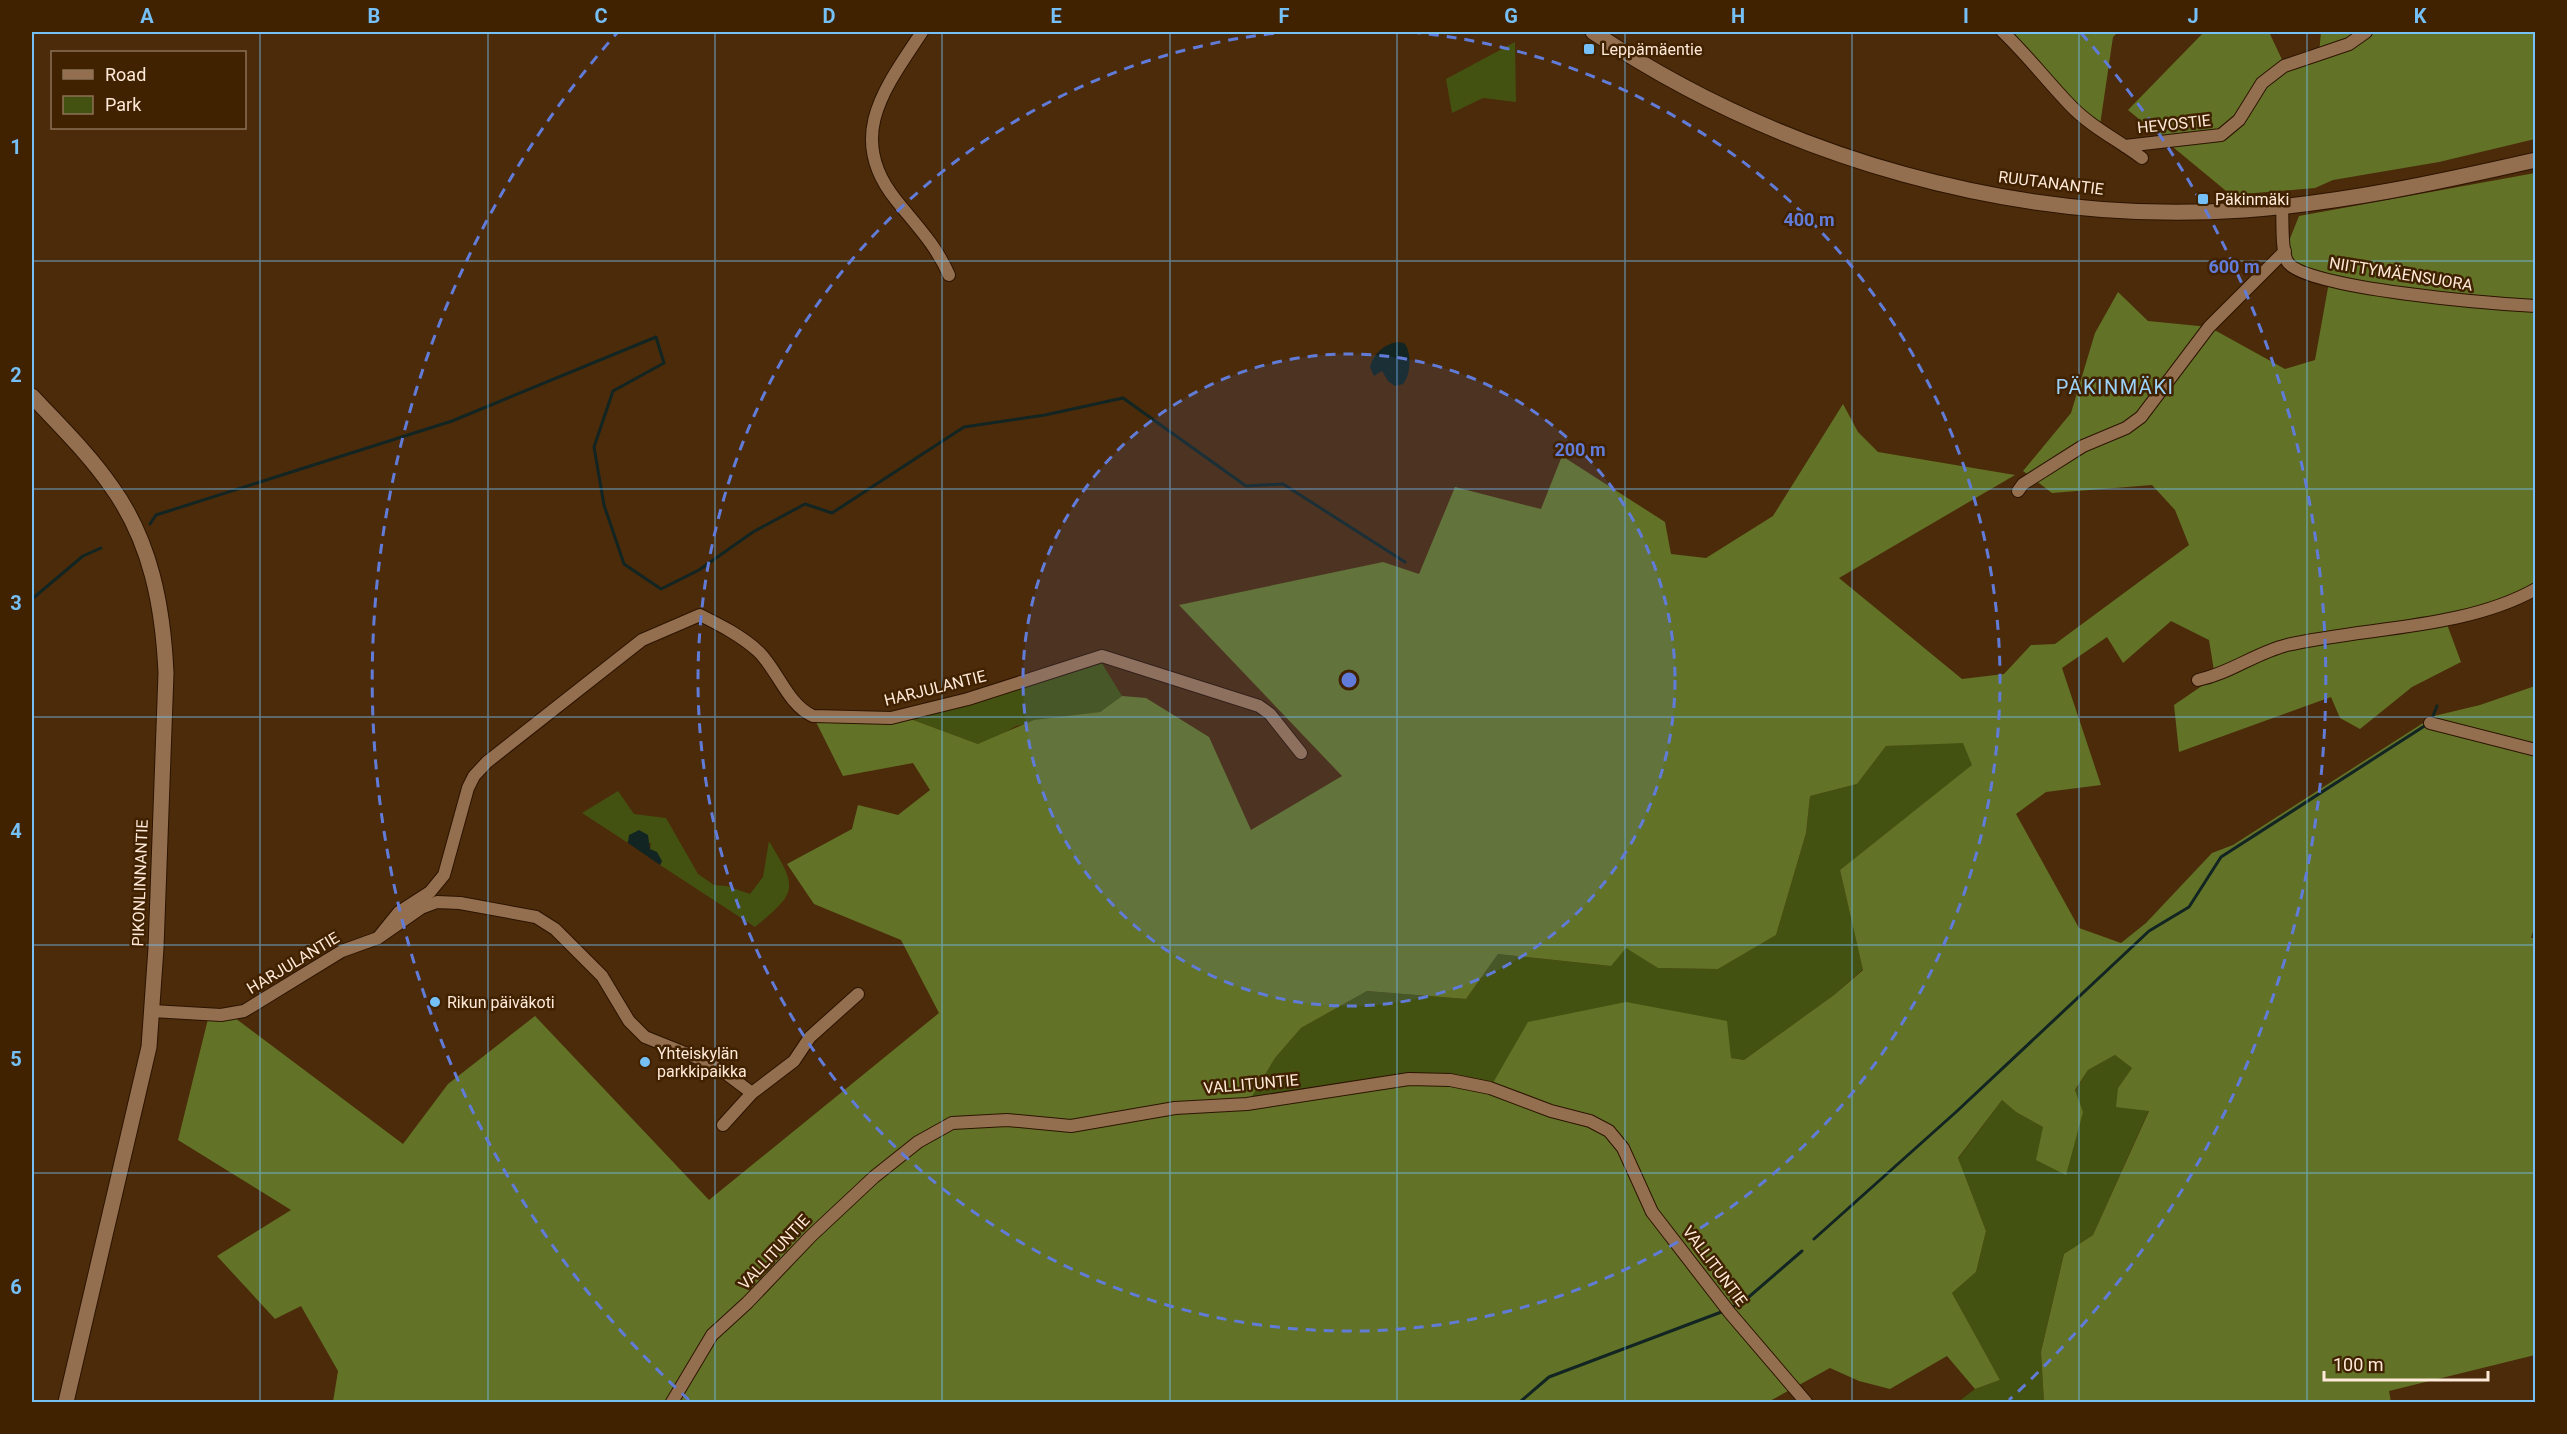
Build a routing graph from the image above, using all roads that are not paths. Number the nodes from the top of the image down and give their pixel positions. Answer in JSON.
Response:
{"nodes":[{"id":1,"x":922,"y":32,"type":"edge"},
{"id":2,"x":1593,"y":32,"type":"edge"},
{"id":3,"x":2003,"y":32,"type":"edge"},
{"id":4,"x":2366,"y":32,"type":"edge"},
{"id":5,"x":2125,"y":146,"type":"junction"},
{"id":6,"x":2142,"y":158,"type":"dead end"},
{"id":7,"x":2535,"y":159,"type":"edge"},
{"id":8,"x":2282,"y":206,"type":"junction"},
{"id":9,"x":2285,"y":251,"type":"junction"},
{"id":10,"x":949,"y":275,"type":"dead end"},
{"id":11,"x":2535,"y":306,"type":"edge"},
{"id":12,"x":32,"y":396,"type":"edge"},
{"id":13,"x":2018,"y":491,"type":"dead end"},
{"id":14,"x":2535,"y":589,"type":"edge"},
{"id":15,"x":2199,"y":680,"type":"dead end"},
{"id":16,"x":2430,"y":723,"type":"dead end"},
{"id":17,"x":2535,"y":750,"type":"edge"},
{"id":18,"x":1301,"y":753,"type":"dead end"},
{"id":19,"x":378,"y":938,"type":"junction"},
{"id":20,"x":858,"y":994,"type":"dead end"},
{"id":21,"x":152,"y":1011,"type":"junction"},
{"id":22,"x":752,"y":1093,"type":"junction"},
{"id":23,"x":723,"y":1125,"type":"dead end"},
{"id":24,"x":66,"y":1402,"type":"edge"},
{"id":25,"x":672,"y":1402,"type":"edge"},
{"id":26,"x":1806,"y":1402,"type":"edge"}],
"edges":[{"from":1,"to":10,"type":"street"},
{"from":2,"to":8,"type":"street","name":"RUUTANANTIE"},
{"from":3,"to":5,"type":"street"},
{"from":4,"to":5,"type":"street","name":"HEVOSTIE"},
{"from":5,"to":6,"type":"street"},
{"from":7,"to":8,"type":"street","name":"RUUTANANTIE"},
{"from":8,"to":9,"type":"street"},
{"from":9,"to":11,"type":"street","name":"NIITTYMÄENSUORA"},
{"from":9,"to":13,"type":"street"},
{"from":12,"to":21,"type":"street","name":"PIKONLINNANTIE"},
{"from":14,"to":15,"type":"street"},
{"from":16,"to":17,"type":"street"},
{"from":18,"to":19,"type":"street","name":"HARJULANTIE"},
{"from":19,"to":21,"type":"street","name":"HARJULANTIE"},
{"from":19,"to":22,"type":"street","name":"HARJULANTIE"},
{"from":20,"to":22,"type":"street"},
{"from":21,"to":24,"type":"street","name":"PIKONLINNANTIE"},
{"from":22,"to":23,"type":"street"},
{"from":25,"to":26,"type":"street","name":"VALLITUNTIE"}]}
